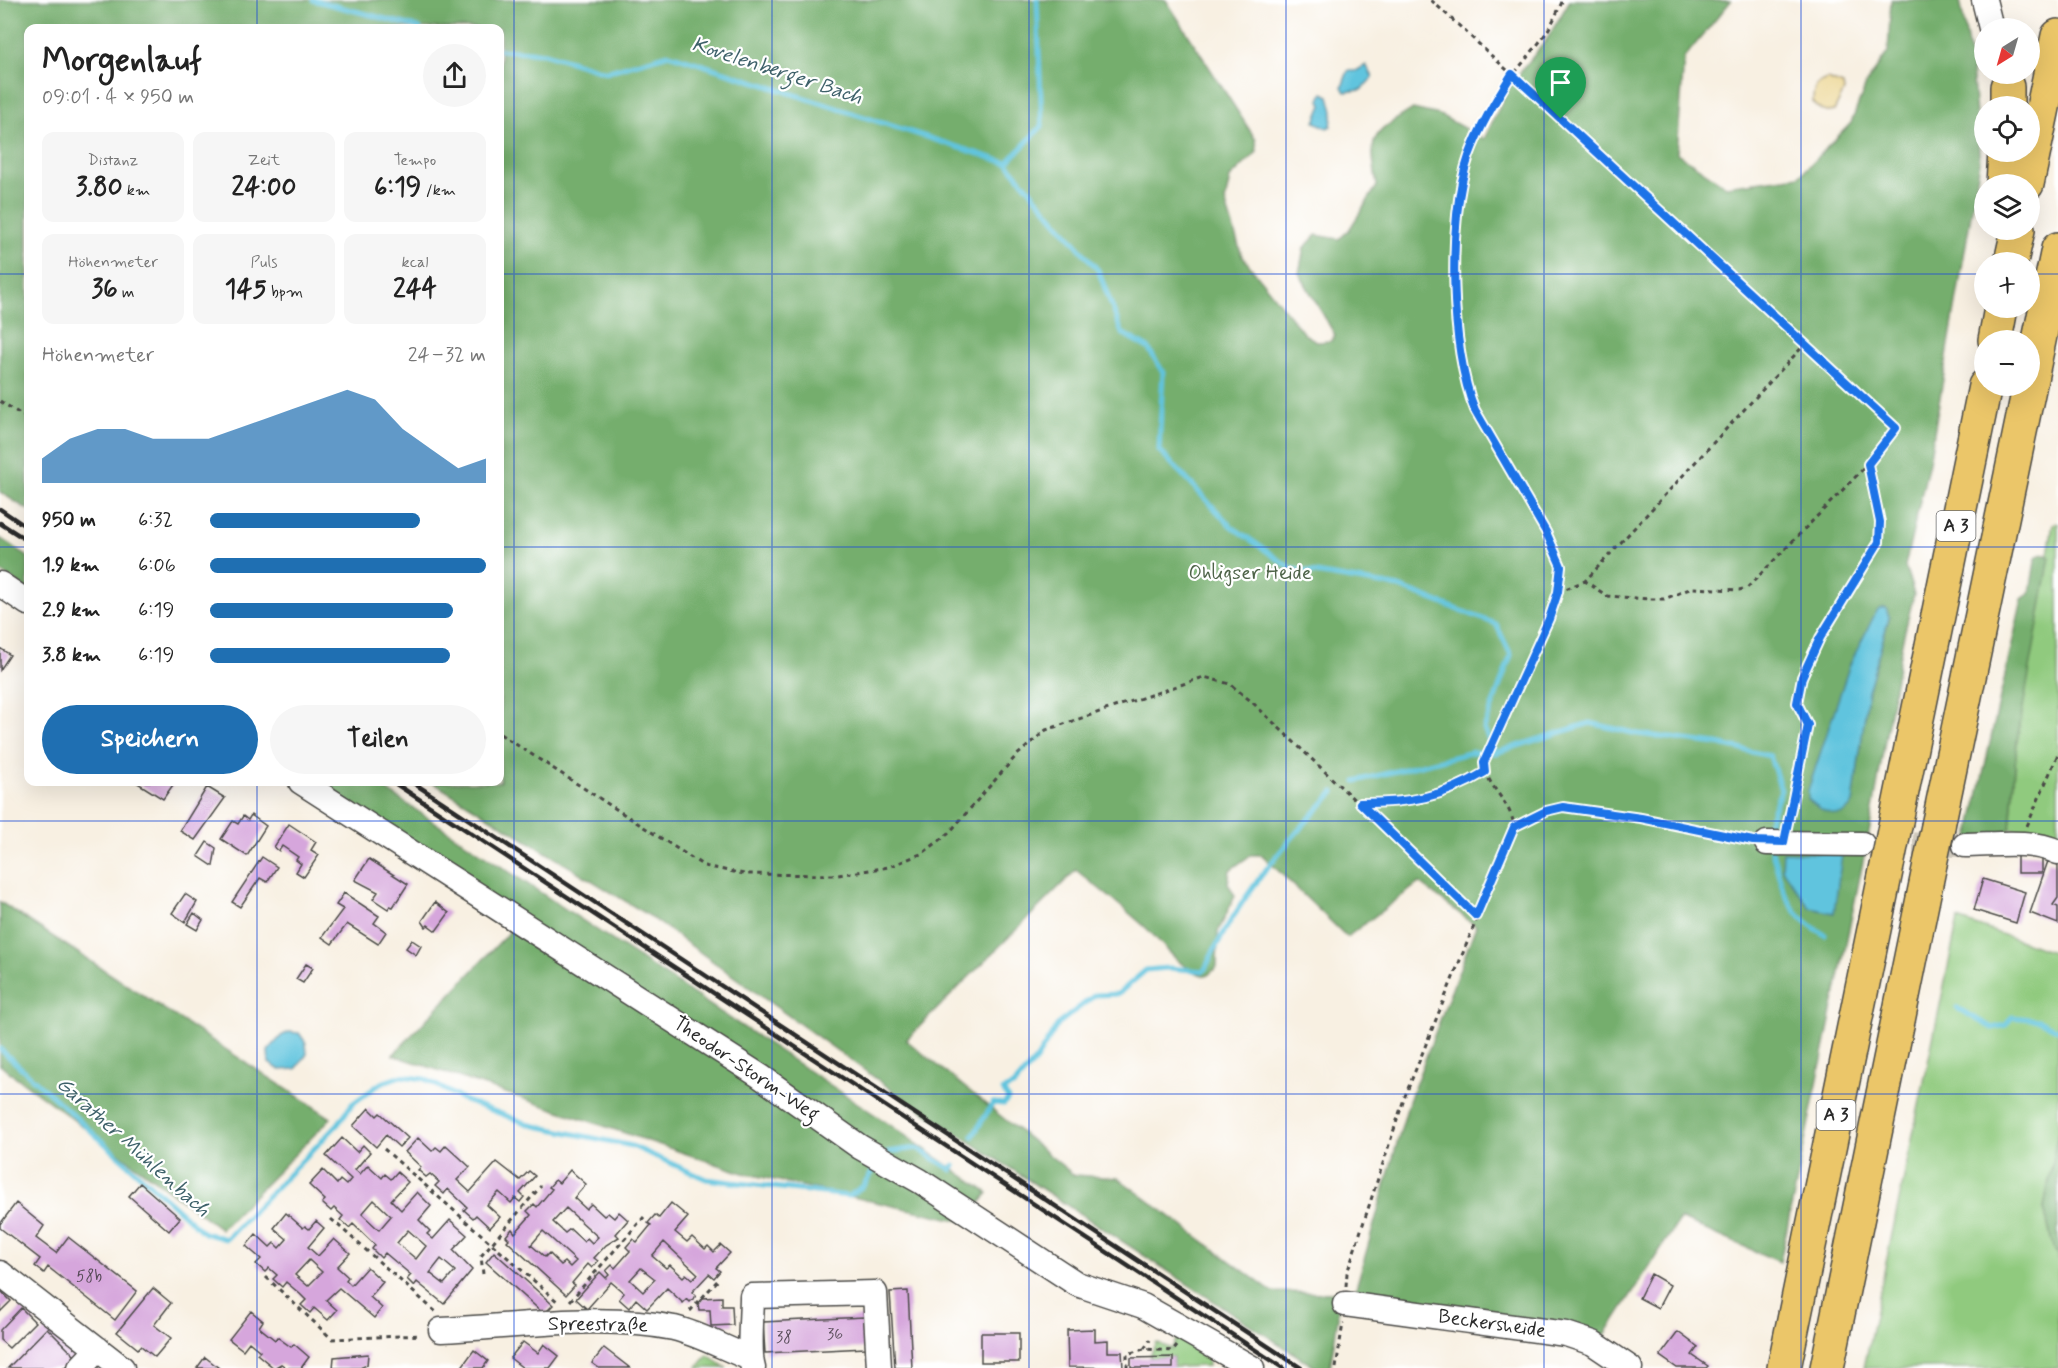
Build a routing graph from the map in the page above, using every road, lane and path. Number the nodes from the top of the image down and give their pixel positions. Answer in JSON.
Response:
{"nodes":[{"id":1,"x":1431,"y":0,"type":"edge"},
{"id":2,"x":1563,"y":0,"type":"edge"},
{"id":3,"x":1984,"y":0,"type":"edge"},
{"id":4,"x":1988,"y":18,"type":"edge"},
{"id":5,"x":2058,"y":36,"type":"edge"},
{"id":6,"x":1512,"y":74,"type":"junction"},
{"id":7,"x":2029,"y":174,"type":"edge"},
{"id":8,"x":2058,"y":249,"type":"edge"},
{"id":9,"x":1806,"y":344,"type":"junction"},
{"id":10,"x":2058,"y":359,"type":"edge"},
{"id":11,"x":1983,"y":396,"type":"edge"},
{"id":12,"x":0,"y":401,"type":"edge"},
{"id":13,"x":24,"y":416,"type":"edge"},
{"id":14,"x":1868,"y":464,"type":"junction"},
{"id":15,"x":2002,"y":521,"type":"junction"},
{"id":16,"x":1585,"y":582,"type":"junction"},
{"id":17,"x":0,"y":584,"type":"edge"},
{"id":18,"x":1558,"y":592,"type":"junction"},
{"id":19,"x":24,"y":600,"type":"edge"},
{"id":20,"x":504,"y":737,"type":"edge"},
{"id":21,"x":2058,"y":754,"type":"edge"},
{"id":22,"x":1485,"y":772,"type":"junction"},
{"id":23,"x":307,"y":786,"type":"edge"},
{"id":24,"x":1360,"y":803,"type":"junction"},
{"id":25,"x":1514,"y":827,"type":"junction"},
{"id":26,"x":1776,"y":842,"type":"junction"},
{"id":27,"x":2019,"y":844,"type":"junction"},
{"id":28,"x":1965,"y":845,"type":"tunnel mouth"},
{"id":29,"x":1875,"y":852,"type":"junction"},
{"id":30,"x":2058,"y":852,"type":"edge"},
{"id":31,"x":1476,"y":916,"type":"junction"},
{"id":32,"x":384,"y":1149,"type":"dead end"},
{"id":33,"x":541,"y":1186,"type":"dead end"},
{"id":34,"x":644,"y":1217,"type":"dead end"},
{"id":35,"x":331,"y":1219,"type":"dead end"},
{"id":36,"x":492,"y":1244,"type":"junction"},
{"id":37,"x":0,"y":1273,"type":"edge"},
{"id":38,"x":1347,"y":1273,"type":"dead end"},
{"id":39,"x":483,"y":1274,"type":"dead end"},
{"id":40,"x":266,"y":1277,"type":"dead end"},
{"id":41,"x":719,"y":1280,"type":"dead end"},
{"id":42,"x":1345,"y":1304,"type":"joint"},
{"id":43,"x":441,"y":1323,"type":"junction"},
{"id":44,"x":675,"y":1328,"type":"junction"},
{"id":45,"x":1150,"y":1340,"type":"dead end"},
{"id":46,"x":1189,"y":1341,"type":"junction"},
{"id":47,"x":98,"y":1349,"type":"junction"},
{"id":48,"x":1144,"y":1349,"type":"junction"},
{"id":49,"x":752,"y":1363,"type":"edge"},
{"id":50,"x":80,"y":1368,"type":"edge"},
{"id":51,"x":122,"y":1368,"type":"edge"},
{"id":52,"x":879,"y":1368,"type":"edge"},
{"id":53,"x":1127,"y":1368,"type":"edge"},
{"id":54,"x":1252,"y":1368,"type":"edge"},
{"id":55,"x":1336,"y":1368,"type":"edge"},
{"id":56,"x":1630,"y":1368,"type":"edge"},
{"id":57,"x":1784,"y":1368,"type":"edge"},
{"id":58,"x":1827,"y":1368,"type":"edge"}],
"edges":[{"from":1,"to":6,"type":"path"},
{"from":2,"to":6,"type":"path"},
{"from":3,"to":4,"type":"street"},
{"from":5,"to":7,"type":"highway"},
{"from":6,"to":9,"type":"path"},
{"from":6,"to":18,"type":"path"},
{"from":8,"to":15,"type":"highway","number":"A 3"},
{"from":9,"to":14,"type":"path"},
{"from":9,"to":16,"type":"path"},
{"from":10,"to":15,"type":"highway"},
{"from":11,"to":29,"type":"highway","number":"A 3","bridge":true},
{"from":12,"to":13,"type":"path"},
{"from":14,"to":16,"type":"path"},
{"from":14,"to":26,"type":"path"},
{"from":15,"to":58,"type":"highway","number":"A 3","bridge":true},
{"from":16,"to":18,"type":"path"},
{"from":17,"to":19,"type":"street"},
{"from":18,"to":22,"type":"path"},
{"from":20,"to":24,"type":"path"},
{"from":21,"to":27,"type":"path"},
{"from":22,"to":24,"type":"path"},
{"from":22,"to":25,"type":"path"},
{"from":23,"to":46,"type":"street","name":"Theodor-Storm-Weg"},
{"from":24,"to":31,"type":"path"},
{"from":25,"to":26,"type":"path"},
{"from":25,"to":31,"type":"path"},
{"from":26,"to":29,"type":"street"},
{"from":27,"to":28,"type":"street"},
{"from":27,"to":30,"type":"street"},
{"from":29,"to":57,"type":"highway","number":"A 3"},
{"from":31,"to":38,"type":"path"},
{"from":32,"to":36,"type":"path"},
{"from":33,"to":36,"type":"path"},
{"from":34,"to":36,"type":"path"},
{"from":35,"to":43,"type":"path"},
{"from":36,"to":39,"type":"path"},
{"from":37,"to":47,"type":"street"},
{"from":40,"to":43,"type":"path"},
{"from":41,"to":44,"type":"path"},
{"from":42,"to":55,"type":"path"},
{"from":42,"to":56,"type":"street","name":"Beckersheide"},
{"from":43,"to":44,"type":"street","name":"Spreestraße"},
{"from":44,"to":49,"type":"street","name":"Spreestraße"},
{"from":45,"to":48,"type":"path"},
{"from":46,"to":48,"type":"path"},
{"from":46,"to":54,"type":"street","name":"Theodor-Storm-Weg"},
{"from":47,"to":50,"type":"street"},
{"from":47,"to":51,"type":"street"},
{"from":48,"to":53,"type":"path"},
{"from":49,"to":52,"type":"street"}]}
